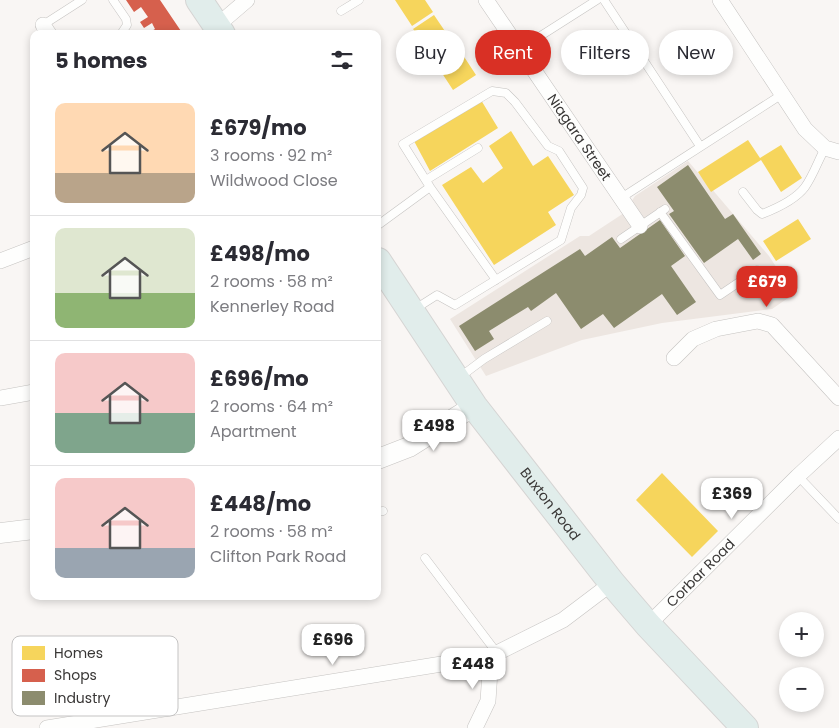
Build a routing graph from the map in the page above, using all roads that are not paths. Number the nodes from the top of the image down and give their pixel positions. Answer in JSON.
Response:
{"nodes":[{"id":1,"x":82,"y":0,"type":"edge"},
{"id":2,"x":114,"y":0,"type":"edge"},
{"id":3,"x":199,"y":0,"type":"edge"},
{"id":4,"x":247,"y":0,"type":"edge"},
{"id":5,"x":359,"y":0,"type":"edge"},
{"id":6,"x":486,"y":0,"type":"edge"},
{"id":7,"x":598,"y":0,"type":"edge"},
{"id":8,"x":604,"y":0,"type":"edge"},
{"id":9,"x":720,"y":0,"type":"edge"},
{"id":10,"x":341,"y":12,"type":"dead end"},
{"id":11,"x":46,"y":29,"type":"edge"},
{"id":12,"x":124,"y":30,"type":"edge"},
{"id":13,"x":214,"y":30,"type":"edge"},
{"id":14,"x":216,"y":30,"type":"edge"},
{"id":15,"x":507,"y":30,"type":"edge"},
{"id":16,"x":550,"y":30,"type":"edge"},
{"id":17,"x":538,"y":75,"type":"edge"},
{"id":18,"x":781,"y":94,"type":"junction"},
{"id":19,"x":700,"y":146,"type":"junction"},
{"id":20,"x":478,"y":148,"type":"dead end"},
{"id":21,"x":834,"y":151,"type":"edge"},
{"id":22,"x":428,"y":184,"type":"junction"},
{"id":23,"x":743,"y":192,"type":"dead end"},
{"id":24,"x":621,"y":198,"type":"junction"},
{"id":25,"x":381,"y":223,"type":"edge"},
{"id":26,"x":640,"y":226,"type":"junction"},
{"id":27,"x":621,"y":239,"type":"dead end"},
{"id":28,"x":30,"y":250,"type":"edge"},
{"id":29,"x":0,"y":261,"type":"edge"},
{"id":30,"x":381,"y":266,"type":"edge"},
{"id":31,"x":757,"y":270,"type":"dead end"},
{"id":32,"x":496,"y":280,"type":"junction"},
{"id":33,"x":411,"y":311,"type":"junction"},
{"id":34,"x":547,"y":321,"type":"dead end"},
{"id":35,"x":674,"y":358,"type":"dead end"},
{"id":36,"x":457,"y":380,"type":"junction"},
{"id":37,"x":30,"y":393,"type":"edge"},
{"id":38,"x":0,"y":398,"type":"edge"},
{"id":39,"x":839,"y":398,"type":"edge"},
{"id":40,"x":474,"y":406,"type":"junction"},
{"id":41,"x":839,"y":438,"type":"edge"},
{"id":42,"x":381,"y":458,"type":"edge"},
{"id":43,"x":798,"y":476,"type":"junction"},
{"id":44,"x":839,"y":519,"type":"edge"},
{"id":45,"x":30,"y":529,"type":"edge"},
{"id":46,"x":0,"y":533,"type":"edge"},
{"id":47,"x":425,"y":558,"type":"dead end"},
{"id":48,"x":612,"y":583,"type":"junction"},
{"id":49,"x":648,"y":625,"type":"junction"},
{"id":50,"x":494,"y":654,"type":"junction"},
{"id":51,"x":178,"y":706,"type":"edge"},
{"id":52,"x":119,"y":716,"type":"edge"},
{"id":53,"x":47,"y":728,"type":"edge"},
{"id":54,"x":474,"y":728,"type":"edge"},
{"id":55,"x":745,"y":728,"type":"edge"}],
"edges":[{"from":1,"to":11,"type":"lane"},
{"from":2,"to":12,"type":"lane"},
{"from":3,"to":13,"type":"highway"},
{"from":4,"to":14,"type":"street"},
{"from":5,"to":10,"type":"lane"},
{"from":6,"to":15,"type":"street","name":"Niagara Street"},
{"from":7,"to":16,"type":"lane"},
{"from":8,"to":19,"type":"lane"},
{"from":9,"to":18,"type":"street"},
{"from":17,"to":24,"type":"street","name":"Niagara Street"},
{"from":18,"to":19,"type":"lane"},
{"from":18,"to":21,"type":"street"},
{"from":19,"to":24,"type":"lane"},
{"from":20,"to":22,"type":"lane"},
{"from":21,"to":23,"type":"lane"},
{"from":22,"to":25,"type":"lane"},
{"from":22,"to":32,"type":"lane"},
{"from":22,"to":32,"type":"lane"},
{"from":24,"to":26,"type":"street","name":"Niagara Street"},
{"from":26,"to":27,"type":"lane"},
{"from":26,"to":31,"type":"lane"},
{"from":28,"to":29,"type":"street"},
{"from":30,"to":33,"type":"highway","name":"Buxton Road"},
{"from":32,"to":33,"type":"lane"},
{"from":33,"to":36,"type":"highway","name":"Buxton Road"},
{"from":34,"to":36,"type":"lane"},
{"from":35,"to":39,"type":"street"},
{"from":36,"to":40,"type":"highway","name":"Buxton Road"},
{"from":37,"to":38,"type":"street"},
{"from":40,"to":42,"type":"street"},
{"from":40,"to":48,"type":"highway","name":"Buxton Road"},
{"from":41,"to":43,"type":"street","name":"Corbar Road"},
{"from":43,"to":44,"type":"lane"},
{"from":43,"to":49,"type":"street","name":"Corbar Road"},
{"from":45,"to":46,"type":"street"},
{"from":47,"to":50,"type":"lane"},
{"from":48,"to":49,"type":"highway","name":"Buxton Road"},
{"from":48,"to":50,"type":"street"},
{"from":49,"to":55,"type":"highway","name":"Buxton Road"},
{"from":50,"to":51,"type":"street"},
{"from":50,"to":54,"type":"street"},
{"from":52,"to":53,"type":"street"}]}
